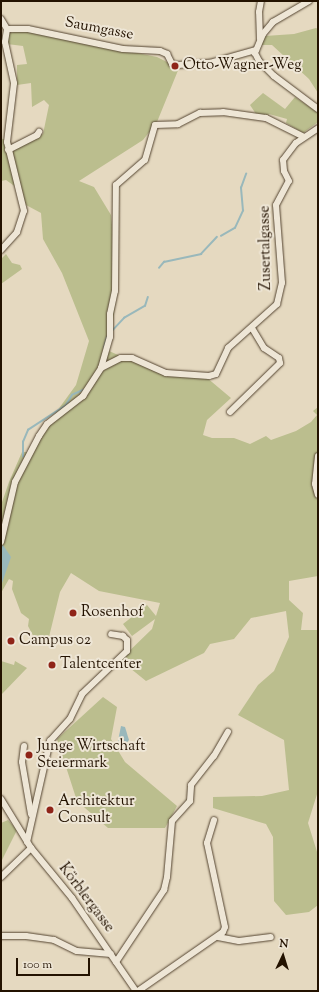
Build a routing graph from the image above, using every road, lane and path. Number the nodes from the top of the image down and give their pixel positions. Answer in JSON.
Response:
{"nodes":[{"id":1,"x":262,"y":1,"type":"edge"},
{"id":2,"x":309,"y":1,"type":"edge"},
{"id":3,"x":1,"y":19,"type":"edge"},
{"id":4,"x":7,"y":29,"type":"junction"},
{"id":5,"x":260,"y":40,"type":"junction"},
{"id":6,"x":3,"y":42,"type":"edge"},
{"id":7,"x":256,"y":50,"type":"junction"},
{"id":8,"x":318,"y":109,"type":"edge"},
{"id":9,"x":318,"y":128,"type":"edge"},
{"id":10,"x":39,"y":132,"type":"dead end"},
{"id":11,"x":304,"y":137,"type":"junction"},
{"id":12,"x":8,"y":150,"type":"junction"},
{"id":13,"x":1,"y":250,"type":"edge"},
{"id":14,"x":252,"y":328,"type":"junction"},
{"id":15,"x":101,"y":368,"type":"junction"},
{"id":16,"x":230,"y":412,"type":"dead end"},
{"id":17,"x":318,"y":456,"type":"edge"},
{"id":18,"x":318,"y":495,"type":"edge"},
{"id":19,"x":1,"y":542,"type":"edge"},
{"id":20,"x":111,"y":634,"type":"dead end"},
{"id":21,"x":228,"y":732,"type":"dead end"},
{"id":22,"x":24,"y":746,"type":"dead end"},
{"id":23,"x":1,"y":799,"type":"edge"},
{"id":24,"x":214,"y":820,"type":"dead end"},
{"id":25,"x":31,"y":824,"type":"junction"},
{"id":26,"x":29,"y":845,"type":"junction"},
{"id":27,"x":1,"y":876,"type":"edge"},
{"id":28,"x":1,"y":936,"type":"edge"},
{"id":29,"x":218,"y":937,"type":"junction"},
{"id":30,"x":271,"y":937,"type":"dead end"},
{"id":31,"x":111,"y":954,"type":"junction"},
{"id":32,"x":116,"y":962,"type":"junction"},
{"id":33,"x":137,"y":991,"type":"edge"}],
"edges":[{"from":1,"to":5,"type":"street"},
{"from":2,"to":5,"type":"street"},
{"from":3,"to":4,"type":"street"},
{"from":4,"to":6,"type":"street"},
{"from":4,"to":7,"type":"street","name":"Saumgasse"},
{"from":5,"to":7,"type":"street"},
{"from":6,"to":12,"type":"street"},
{"from":7,"to":8,"type":"street"},
{"from":9,"to":11,"type":"street","name":"Zusertalgasse"},
{"from":10,"to":12,"type":"street"},
{"from":11,"to":14,"type":"street","name":"Zusertalgasse"},
{"from":11,"to":15,"type":"street"},
{"from":12,"to":13,"type":"street"},
{"from":14,"to":15,"type":"street","name":"Zusertalgasse"},
{"from":14,"to":16,"type":"street"},
{"from":15,"to":19,"type":"street"},
{"from":17,"to":18,"type":"street"},
{"from":20,"to":25,"type":"street"},
{"from":21,"to":32,"type":"street"},
{"from":22,"to":25,"type":"street"},
{"from":23,"to":26,"type":"street","name":"Körblergasse"},
{"from":24,"to":29,"type":"street"},
{"from":25,"to":26,"type":"street"},
{"from":26,"to":27,"type":"street"},
{"from":26,"to":31,"type":"street","name":"Körblergasse"},
{"from":28,"to":31,"type":"street"},
{"from":29,"to":30,"type":"street"},
{"from":29,"to":33,"type":"street","name":"Körblergasse"},
{"from":31,"to":32,"type":"street","name":"Körblergasse"},
{"from":32,"to":33,"type":"street","name":"Körblergasse"}]}
